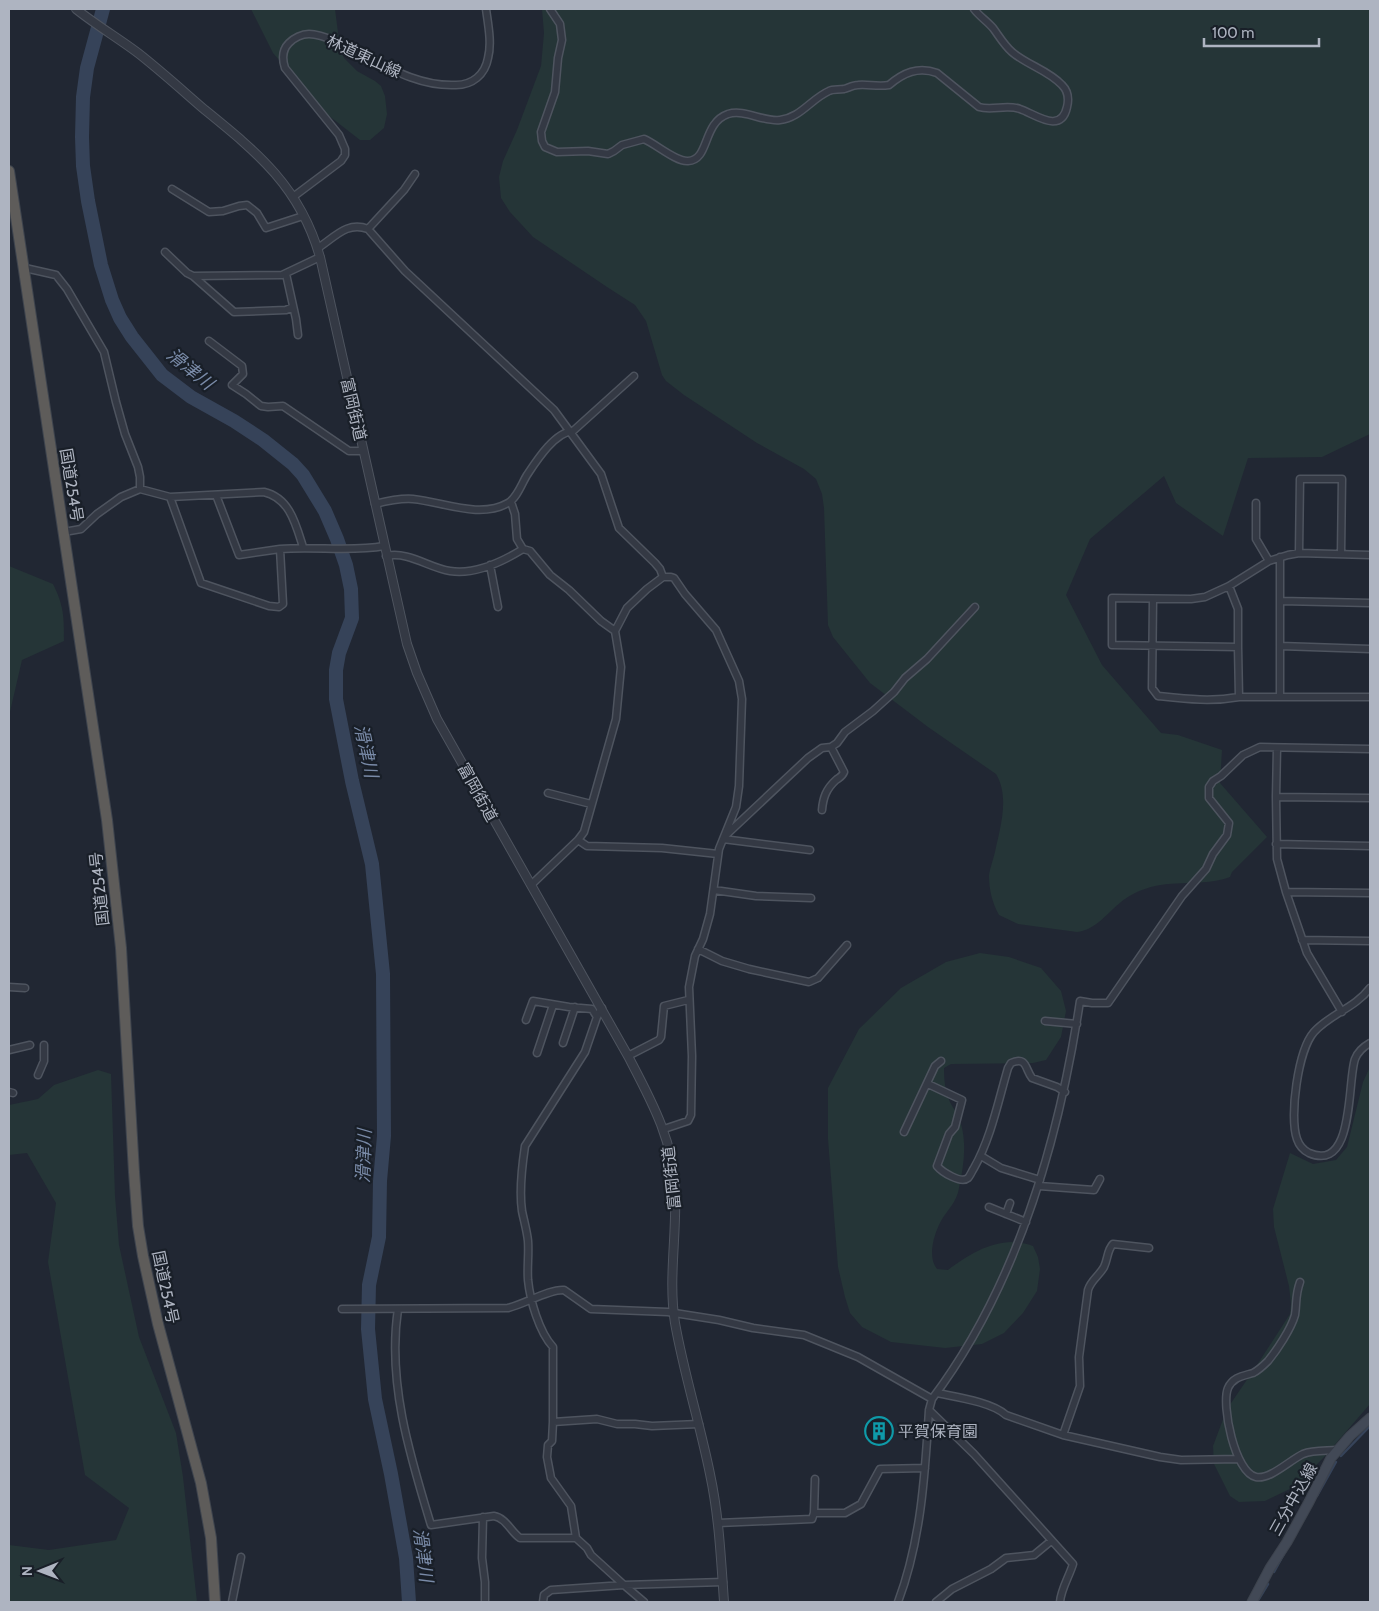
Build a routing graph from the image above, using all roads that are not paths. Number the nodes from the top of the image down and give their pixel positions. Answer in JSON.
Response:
{"nodes":[{"id":1,"x":76,"y":9,"type":"edge"},
{"id":2,"x":486,"y":9,"type":"edge"},
{"id":3,"x":550,"y":9,"type":"edge"},
{"id":4,"x":974,"y":9,"type":"edge"},
{"id":5,"x":9,"y":171,"type":"edge"},
{"id":6,"x":415,"y":174,"type":"dead end"},
{"id":7,"x":172,"y":189,"type":"dead end"},
{"id":8,"x":293,"y":197,"type":"junction"},
{"id":9,"x":303,"y":216,"type":"junction"},
{"id":10,"x":368,"y":229,"type":"junction"},
{"id":11,"x":318,"y":248,"type":"junction"},
{"id":12,"x":165,"y":252,"type":"dead end"},
{"id":13,"x":320,"y":257,"type":"junction"},
{"id":14,"x":25,"y":268,"type":"junction"},
{"id":15,"x":286,"y":274,"type":"junction"},
{"id":16,"x":193,"y":276,"type":"junction"},
{"id":17,"x":293,"y":307,"type":"junction"},
{"id":18,"x":298,"y":335,"type":"dead end"},
{"id":19,"x":209,"y":341,"type":"dead end"},
{"id":20,"x":634,"y":376,"type":"dead end"},
{"id":21,"x":568,"y":431,"type":"junction"},
{"id":22,"x":363,"y":451,"type":"junction"},
{"id":23,"x":140,"y":489,"type":"junction"},
{"id":24,"x":216,"y":495,"type":"junction"},
{"id":25,"x":170,"y":497,"type":"junction"},
{"id":26,"x":510,"y":502,"type":"junction"},
{"id":27,"x":1256,"y":503,"type":"dead end"},
{"id":28,"x":375,"y":504,"type":"junction"},
{"id":29,"x":64,"y":532,"type":"junction"},
{"id":30,"x":384,"y":546,"type":"junction"},
{"id":31,"x":305,"y":547,"type":"junction"},
{"id":32,"x":280,"y":549,"type":"junction"},
{"id":33,"x":523,"y":549,"type":"junction"},
{"id":34,"x":1299,"y":553,"type":"junction"},
{"id":35,"x":1342,"y":554,"type":"junction"},
{"id":36,"x":1370,"y":555,"type":"edge"},
{"id":37,"x":386,"y":556,"type":"junction"},
{"id":38,"x":1280,"y":557,"type":"junction"},
{"id":39,"x":1269,"y":561,"type":"junction"},
{"id":40,"x":490,"y":565,"type":"junction"},
{"id":41,"x":663,"y":577,"type":"junction"},
{"id":42,"x":1229,"y":586,"type":"junction"},
{"id":43,"x":1152,"y":599,"type":"junction"},
{"id":44,"x":1281,"y":601,"type":"junction"},
{"id":45,"x":1370,"y":603,"type":"edge"},
{"id":46,"x":498,"y":607,"type":"dead end"},
{"id":47,"x":975,"y":607,"type":"dead end"},
{"id":48,"x":615,"y":631,"type":"junction"},
{"id":49,"x":1152,"y":646,"type":"junction"},
{"id":50,"x":1280,"y":646,"type":"junction"},
{"id":51,"x":1238,"y":647,"type":"junction"},
{"id":52,"x":1370,"y":649,"type":"edge"},
{"id":53,"x":1280,"y":696,"type":"junction"},
{"id":54,"x":1239,"y":697,"type":"junction"},
{"id":55,"x":1370,"y":697,"type":"edge"},
{"id":56,"x":831,"y":747,"type":"junction"},
{"id":57,"x":1277,"y":748,"type":"junction"},
{"id":58,"x":1370,"y":749,"type":"edge"},
{"id":59,"x":548,"y":793,"type":"dead end"},
{"id":60,"x":1276,"y":797,"type":"junction"},
{"id":61,"x":1370,"y":798,"type":"edge"},
{"id":62,"x":591,"y":804,"type":"junction"},
{"id":63,"x":822,"y":810,"type":"dead end"},
{"id":64,"x":723,"y":839,"type":"junction"},
{"id":65,"x":578,"y":840,"type":"junction"},
{"id":66,"x":1276,"y":844,"type":"junction"},
{"id":67,"x":1370,"y":846,"type":"edge"},
{"id":68,"x":810,"y":850,"type":"dead end"},
{"id":69,"x":718,"y":854,"type":"junction"},
{"id":70,"x":531,"y":885,"type":"junction"},
{"id":71,"x":714,"y":890,"type":"junction"},
{"id":72,"x":1286,"y":892,"type":"junction"},
{"id":73,"x":1370,"y":893,"type":"edge"},
{"id":74,"x":810,"y":898,"type":"dead end"},
{"id":75,"x":1302,"y":940,"type":"junction"},
{"id":76,"x":1370,"y":941,"type":"edge"},
{"id":77,"x":847,"y":945,"type":"dead end"},
{"id":78,"x":698,"y":950,"type":"junction"},
{"id":79,"x":9,"y":987,"type":"edge"},
{"id":80,"x":25,"y":988,"type":"dead end"},
{"id":81,"x":1370,"y":988,"type":"edge"},
{"id":82,"x":688,"y":1000,"type":"junction"},
{"id":83,"x":553,"y":1004,"type":"junction"},
{"id":84,"x":575,"y":1007,"type":"junction"},
{"id":85,"x":602,"y":1008,"type":"junction"},
{"id":86,"x":1342,"y":1012,"type":"junction"},
{"id":87,"x":597,"y":1017,"type":"junction"},
{"id":88,"x":526,"y":1020,"type":"dead end"},
{"id":89,"x":1045,"y":1021,"type":"dead end"},
{"id":90,"x":1076,"y":1024,"type":"junction"},
{"id":91,"x":563,"y":1042,"type":"dead end"},
{"id":92,"x":1370,"y":1043,"type":"edge"},
{"id":93,"x":30,"y":1045,"type":"dead end"},
{"id":94,"x":44,"y":1045,"type":"dead end"},
{"id":95,"x":9,"y":1050,"type":"edge"},
{"id":96,"x":537,"y":1053,"type":"dead end"},
{"id":97,"x":628,"y":1056,"type":"junction"},
{"id":98,"x":941,"y":1061,"type":"dead end"},
{"id":99,"x":38,"y":1075,"type":"dead end"},
{"id":100,"x":928,"y":1084,"type":"junction"},
{"id":101,"x":1065,"y":1092,"type":"junction"},
{"id":102,"x":664,"y":1129,"type":"junction"},
{"id":103,"x":904,"y":1132,"type":"dead end"},
{"id":104,"x":980,"y":1156,"type":"junction"},
{"id":105,"x":1100,"y":1179,"type":"dead end"},
{"id":106,"x":1039,"y":1183,"type":"junction"},
{"id":107,"x":1010,"y":1203,"type":"dead end"},
{"id":108,"x":989,"y":1207,"type":"dead end"},
{"id":109,"x":1006,"y":1214,"type":"junction"},
{"id":110,"x":1026,"y":1222,"type":"junction"},
{"id":111,"x":1149,"y":1248,"type":"dead end"},
{"id":112,"x":1300,"y":1282,"type":"dead end"},
{"id":113,"x":532,"y":1300,"type":"junction"},
{"id":114,"x":397,"y":1309,"type":"junction"},
{"id":115,"x":343,"y":1310,"type":"dead end"},
{"id":116,"x":674,"y":1313,"type":"junction"},
{"id":117,"x":937,"y":1393,"type":"junction"},
{"id":118,"x":932,"y":1399,"type":"junction"},
{"id":119,"x":929,"y":1410,"type":"junction"},
{"id":120,"x":1370,"y":1418,"type":"edge"},
{"id":121,"x":553,"y":1422,"type":"junction"},
{"id":122,"x":699,"y":1424,"type":"junction"},
{"id":123,"x":1064,"y":1435,"type":"junction"},
{"id":124,"x":1337,"y":1450,"type":"junction"},
{"id":125,"x":1239,"y":1459,"type":"junction"},
{"id":126,"x":925,"y":1468,"type":"junction"},
{"id":127,"x":815,"y":1479,"type":"dead end"},
{"id":128,"x":814,"y":1513,"type":"junction"},
{"id":129,"x":484,"y":1517,"type":"junction"},
{"id":130,"x":718,"y":1523,"type":"junction"},
{"id":131,"x":576,"y":1538,"type":"junction"},
{"id":132,"x":1051,"y":1541,"type":"junction"},
{"id":133,"x":241,"y":1557,"type":"dead end"},
{"id":134,"x":723,"y":1582,"type":"junction"},
{"id":135,"x":624,"y":1585,"type":"junction"},
{"id":136,"x":215,"y":1602,"type":"edge"},
{"id":137,"x":232,"y":1602,"type":"edge"},
{"id":138,"x":485,"y":1602,"type":"edge"},
{"id":139,"x":543,"y":1602,"type":"edge"},
{"id":140,"x":644,"y":1602,"type":"edge"},
{"id":141,"x":724,"y":1602,"type":"edge"},
{"id":142,"x":898,"y":1602,"type":"edge"},
{"id":143,"x":936,"y":1602,"type":"edge"},
{"id":144,"x":1060,"y":1602,"type":"edge"},
{"id":145,"x":1252,"y":1602,"type":"edge"}],
"edges":[{"from":1,"to":8,"type":"street","name":"富岡街道"},
{"from":2,"to":8,"type":"street","name":"林道東山線"},
{"from":3,"to":4,"type":"street"},
{"from":5,"to":14,"type":"highway","name":"国道254号"},
{"from":6,"to":10,"type":"street"},
{"from":7,"to":9,"type":"street"},
{"from":8,"to":9,"type":"street","name":"富岡街道"},
{"from":9,"to":11,"type":"street","name":"富岡街道"},
{"from":10,"to":11,"type":"street"},
{"from":10,"to":21,"type":"street"},
{"from":11,"to":13,"type":"street","name":"富岡街道"},
{"from":12,"to":16,"type":"street"},
{"from":13,"to":15,"type":"street"},
{"from":13,"to":22,"type":"street","name":"富岡街道"},
{"from":14,"to":23,"type":"street"},
{"from":14,"to":29,"type":"highway","name":"国道254号"},
{"from":15,"to":16,"type":"street"},
{"from":15,"to":17,"type":"street"},
{"from":16,"to":17,"type":"street"},
{"from":17,"to":18,"type":"street"},
{"from":19,"to":22,"type":"street"},
{"from":20,"to":21,"type":"street"},
{"from":21,"to":26,"type":"street"},
{"from":21,"to":41,"type":"street"},
{"from":22,"to":28,"type":"street","name":"富岡街道"},
{"from":23,"to":25,"type":"street"},
{"from":23,"to":29,"type":"street"},
{"from":24,"to":25,"type":"street"},
{"from":24,"to":31,"type":"street"},
{"from":24,"to":32,"type":"street"},
{"from":25,"to":32,"type":"street"},
{"from":26,"to":28,"type":"street"},
{"from":26,"to":33,"type":"street"},
{"from":27,"to":39,"type":"street"},
{"from":28,"to":30,"type":"street","name":"富岡街道"},
{"from":29,"to":136,"type":"highway","name":"国道254号"},
{"from":30,"to":31,"type":"street"},
{"from":30,"to":37,"type":"street","name":"富岡街道"},
{"from":31,"to":32,"type":"street"},
{"from":33,"to":40,"type":"street"},
{"from":33,"to":48,"type":"street"},
{"from":34,"to":35,"type":"street"},
{"from":34,"to":35,"type":"street"},
{"from":34,"to":38,"type":"street"},
{"from":35,"to":36,"type":"street"},
{"from":37,"to":40,"type":"street"},
{"from":37,"to":70,"type":"street","name":"富岡街道"},
{"from":38,"to":39,"type":"street"},
{"from":38,"to":44,"type":"street"},
{"from":39,"to":42,"type":"street"},
{"from":40,"to":46,"type":"street"},
{"from":41,"to":48,"type":"street"},
{"from":41,"to":64,"type":"street"},
{"from":42,"to":43,"type":"street"},
{"from":42,"to":51,"type":"street"},
{"from":43,"to":49,"type":"street"},
{"from":43,"to":49,"type":"street"},
{"from":44,"to":45,"type":"street"},
{"from":44,"to":50,"type":"street"},
{"from":47,"to":56,"type":"street"},
{"from":48,"to":62,"type":"street"},
{"from":49,"to":51,"type":"street"},
{"from":49,"to":54,"type":"street"},
{"from":50,"to":52,"type":"street"},
{"from":50,"to":53,"type":"street"},
{"from":51,"to":54,"type":"street"},
{"from":53,"to":54,"type":"street"},
{"from":53,"to":55,"type":"street"},
{"from":56,"to":63,"type":"street"},
{"from":56,"to":64,"type":"street"},
{"from":57,"to":58,"type":"street"},
{"from":57,"to":60,"type":"street"},
{"from":57,"to":90,"type":"street"},
{"from":59,"to":62,"type":"street"},
{"from":60,"to":61,"type":"street"},
{"from":60,"to":66,"type":"street"},
{"from":62,"to":65,"type":"street"},
{"from":64,"to":68,"type":"street"},
{"from":64,"to":69,"type":"street"},
{"from":65,"to":69,"type":"street"},
{"from":65,"to":70,"type":"street"},
{"from":66,"to":67,"type":"street"},
{"from":66,"to":72,"type":"street"},
{"from":69,"to":71,"type":"street"},
{"from":70,"to":85,"type":"street","name":"富岡街道"},
{"from":71,"to":74,"type":"street"},
{"from":71,"to":78,"type":"street"},
{"from":72,"to":73,"type":"street"},
{"from":72,"to":75,"type":"street"},
{"from":75,"to":76,"type":"street"},
{"from":75,"to":86,"type":"street"},
{"from":77,"to":78,"type":"street"},
{"from":78,"to":82,"type":"street"},
{"from":79,"to":80,"type":"street"},
{"from":81,"to":86,"type":"street"},
{"from":82,"to":97,"type":"street"},
{"from":82,"to":102,"type":"street"},
{"from":83,"to":84,"type":"street"},
{"from":83,"to":88,"type":"street"},
{"from":83,"to":96,"type":"street"},
{"from":84,"to":87,"type":"street"},
{"from":84,"to":91,"type":"street"},
{"from":85,"to":87,"type":"street"},
{"from":85,"to":97,"type":"street","name":"富岡街道"},
{"from":86,"to":92,"type":"street"},
{"from":87,"to":113,"type":"street"},
{"from":89,"to":90,"type":"street"},
{"from":90,"to":101,"type":"street"},
{"from":93,"to":95,"type":"street"},
{"from":94,"to":99,"type":"street"},
{"from":97,"to":102,"type":"street","name":"富岡街道"},
{"from":98,"to":100,"type":"street"},
{"from":100,"to":103,"type":"street"},
{"from":100,"to":104,"type":"street"},
{"from":101,"to":104,"type":"street"},
{"from":101,"to":106,"type":"street"},
{"from":102,"to":116,"type":"street","name":"富岡街道"},
{"from":104,"to":106,"type":"street"},
{"from":105,"to":106,"type":"street"},
{"from":106,"to":110,"type":"street"},
{"from":107,"to":109,"type":"street"},
{"from":108,"to":109,"type":"street"},
{"from":109,"to":110,"type":"street"},
{"from":110,"to":117,"type":"street"},
{"from":111,"to":123,"type":"street"},
{"from":112,"to":125,"type":"street"},
{"from":113,"to":114,"type":"street"},
{"from":113,"to":116,"type":"street"},
{"from":113,"to":121,"type":"street"},
{"from":114,"to":115,"type":"street"},
{"from":114,"to":129,"type":"street"},
{"from":116,"to":118,"type":"street"},
{"from":116,"to":122,"type":"street","name":"富岡街道"},
{"from":117,"to":118,"type":"street"},
{"from":117,"to":123,"type":"street"},
{"from":118,"to":119,"type":"street"},
{"from":119,"to":126,"type":"street"},
{"from":119,"to":132,"type":"street"},
{"from":120,"to":124,"type":"main road","name":"三分中込線"},
{"from":121,"to":122,"type":"street"},
{"from":121,"to":131,"type":"street"},
{"from":122,"to":130,"type":"street","name":"富岡街道"},
{"from":123,"to":125,"type":"street"},
{"from":124,"to":125,"type":"street"},
{"from":124,"to":145,"type":"main road","name":"三分中込線"},
{"from":126,"to":128,"type":"street"},
{"from":126,"to":142,"type":"street"},
{"from":127,"to":128,"type":"street"},
{"from":128,"to":130,"type":"street"},
{"from":129,"to":131,"type":"street"},
{"from":129,"to":138,"type":"street"},
{"from":130,"to":134,"type":"street","name":"富岡街道"},
{"from":131,"to":135,"type":"street"},
{"from":132,"to":143,"type":"street"},
{"from":132,"to":144,"type":"street"},
{"from":133,"to":137,"type":"street"},
{"from":134,"to":135,"type":"street"},
{"from":134,"to":141,"type":"street","name":"富岡街道"},
{"from":135,"to":139,"type":"street"},
{"from":135,"to":140,"type":"street"}]}
